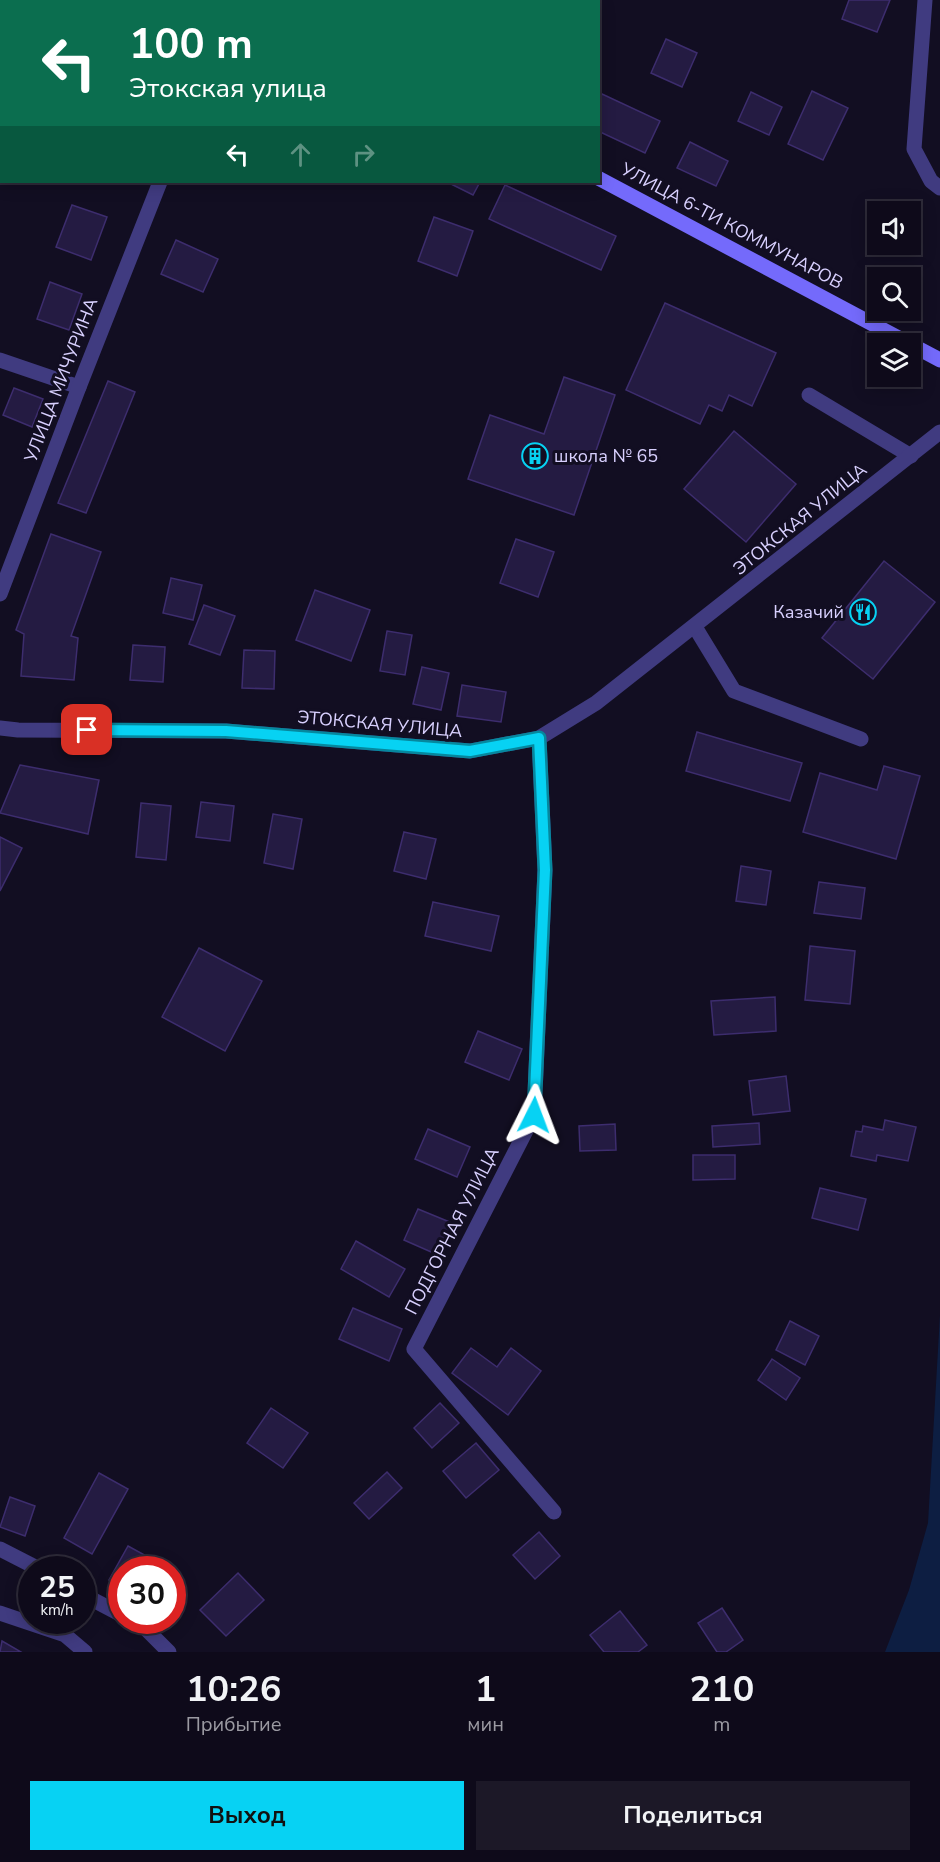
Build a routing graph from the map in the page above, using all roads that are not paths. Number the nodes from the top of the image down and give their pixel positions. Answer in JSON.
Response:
{"nodes":[{"id":1,"x":926,"y":0,"type":"edge"},
{"id":2,"x":600,"y":179,"type":"edge"},
{"id":3,"x":160,"y":183,"type":"edge"},
{"id":4,"x":940,"y":188,"type":"edge"},
{"id":5,"x":889,"y":333,"type":"edge"},
{"id":6,"x":921,"y":350,"type":"edge"},
{"id":7,"x":0,"y":360,"type":"edge"},
{"id":8,"x":940,"y":360,"type":"edge"},
{"id":9,"x":79,"y":387,"type":"junction"},
{"id":10,"x":809,"y":395,"type":"dead end"},
{"id":11,"x":940,"y":432,"type":"edge"},
{"id":12,"x":911,"y":456,"type":"junction"},
{"id":13,"x":0,"y":594,"type":"edge"},
{"id":14,"x":695,"y":627,"type":"junction"},
{"id":15,"x":0,"y":728,"type":"edge"},
{"id":16,"x":539,"y":738,"type":"junction"},
{"id":17,"x":861,"y":739,"type":"dead end"},
{"id":18,"x":554,"y":1512,"type":"dead end"},
{"id":19,"x":0,"y":1549,"type":"edge"},
{"id":20,"x":18,"y":1558,"type":"edge"},
{"id":21,"x":0,"y":1612,"type":"edge"},
{"id":22,"x":151,"y":1634,"type":"edge"},
{"id":23,"x":85,"y":1652,"type":"edge"},
{"id":24,"x":169,"y":1652,"type":"edge"}],
"edges":[{"from":1,"to":4,"type":"street"},
{"from":2,"to":5,"type":"main road","name":"УЛИЦА 6-ТИ КОММУНАРОВ"},
{"from":3,"to":9,"type":"street","name":"УЛИЦА МИЧУРИНА"},
{"from":6,"to":8,"type":"main road","name":"УЛИЦА 6-ТИ КОММУНАРОВ"},
{"from":7,"to":9,"type":"street"},
{"from":9,"to":13,"type":"street","name":"УЛИЦА МИЧУРИНА"},
{"from":10,"to":12,"type":"street"},
{"from":11,"to":12,"type":"street","name":"ЭТОКСКАЯ УЛИЦА"},
{"from":12,"to":14,"type":"street","name":"ЭТОКСКАЯ УЛИЦА"},
{"from":14,"to":16,"type":"street","name":"ЭТОКСКАЯ УЛИЦА"},
{"from":14,"to":17,"type":"street"},
{"from":15,"to":16,"type":"street","name":"ЭТОКСКАЯ УЛИЦА"},
{"from":16,"to":18,"type":"street","name":"ПОДГОРНАЯ УЛИЦА"},
{"from":19,"to":20,"type":"street"},
{"from":21,"to":23,"type":"street"},
{"from":22,"to":24,"type":"street"}]}
